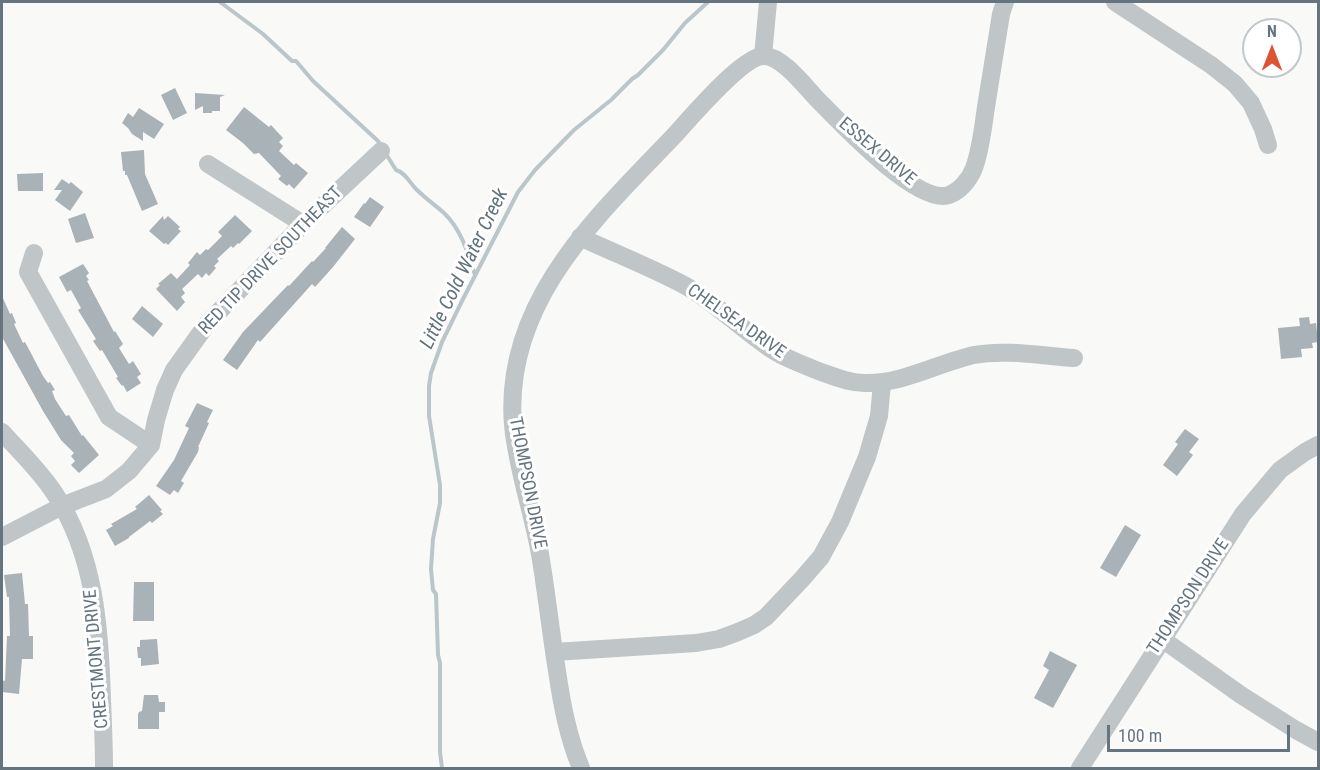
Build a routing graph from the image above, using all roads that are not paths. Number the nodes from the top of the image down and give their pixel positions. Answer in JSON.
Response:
{"nodes":[{"id":1,"x":768,"y":2,"type":"edge"},
{"id":2,"x":1005,"y":2,"type":"edge"},
{"id":3,"x":1115,"y":2,"type":"edge"},
{"id":4,"x":763,"y":56,"type":"junction"},
{"id":5,"x":1268,"y":145,"type":"dead end"},
{"id":6,"x":381,"y":151,"type":"dead end"},
{"id":7,"x":208,"y":164,"type":"dead end"},
{"id":8,"x":303,"y":224,"type":"junction"},
{"id":9,"x":580,"y":237,"type":"junction"},
{"id":10,"x":34,"y":253,"type":"dead end"},
{"id":11,"x":1074,"y":358,"type":"dead end"},
{"id":12,"x":882,"y":383,"type":"junction"},
{"id":13,"x":2,"y":432,"type":"edge"},
{"id":14,"x":151,"y":445,"type":"junction"},
{"id":15,"x":1318,"y":445,"type":"edge"},
{"id":16,"x":62,"y":506,"type":"junction"},
{"id":17,"x":2,"y":537,"type":"edge"},
{"id":18,"x":1162,"y":639,"type":"junction"},
{"id":19,"x":554,"y":652,"type":"junction"},
{"id":20,"x":1318,"y":742,"type":"edge"},
{"id":21,"x":104,"y":768,"type":"edge"},
{"id":22,"x":581,"y":768,"type":"edge"},
{"id":23,"x":1080,"y":768,"type":"edge"}],
"edges":[{"from":1,"to":4,"type":"street"},
{"from":2,"to":4,"type":"street","name":"ESSEX DRIVE"},
{"from":3,"to":5,"type":"street"},
{"from":4,"to":9,"type":"street","name":"THOMPSON DRIVE"},
{"from":6,"to":8,"type":"street","name":"RED TIP DRIVE SOUTHEAST"},
{"from":7,"to":8,"type":"street"},
{"from":8,"to":14,"type":"street","name":"RED TIP DRIVE SOUTHEAST"},
{"from":9,"to":12,"type":"street","name":"CHELSEA DRIVE"},
{"from":9,"to":19,"type":"street","name":"THOMPSON DRIVE"},
{"from":10,"to":14,"type":"street"},
{"from":11,"to":12,"type":"street","name":"CHELSEA DRIVE"},
{"from":12,"to":19,"type":"street"},
{"from":13,"to":16,"type":"street","name":"CRESTMONT DRIVE"},
{"from":14,"to":16,"type":"street","name":"RED TIP DRIVE SOUTHEAST"},
{"from":15,"to":18,"type":"street","name":"THOMPSON DRIVE"},
{"from":16,"to":17,"type":"street","name":"RED TIP DRIVE SOUTHEAST"},
{"from":16,"to":21,"type":"street","name":"CRESTMONT DRIVE"},
{"from":18,"to":20,"type":"street"},
{"from":18,"to":23,"type":"street","name":"THOMPSON DRIVE"},
{"from":19,"to":22,"type":"street","name":"THOMPSON DRIVE"}]}
